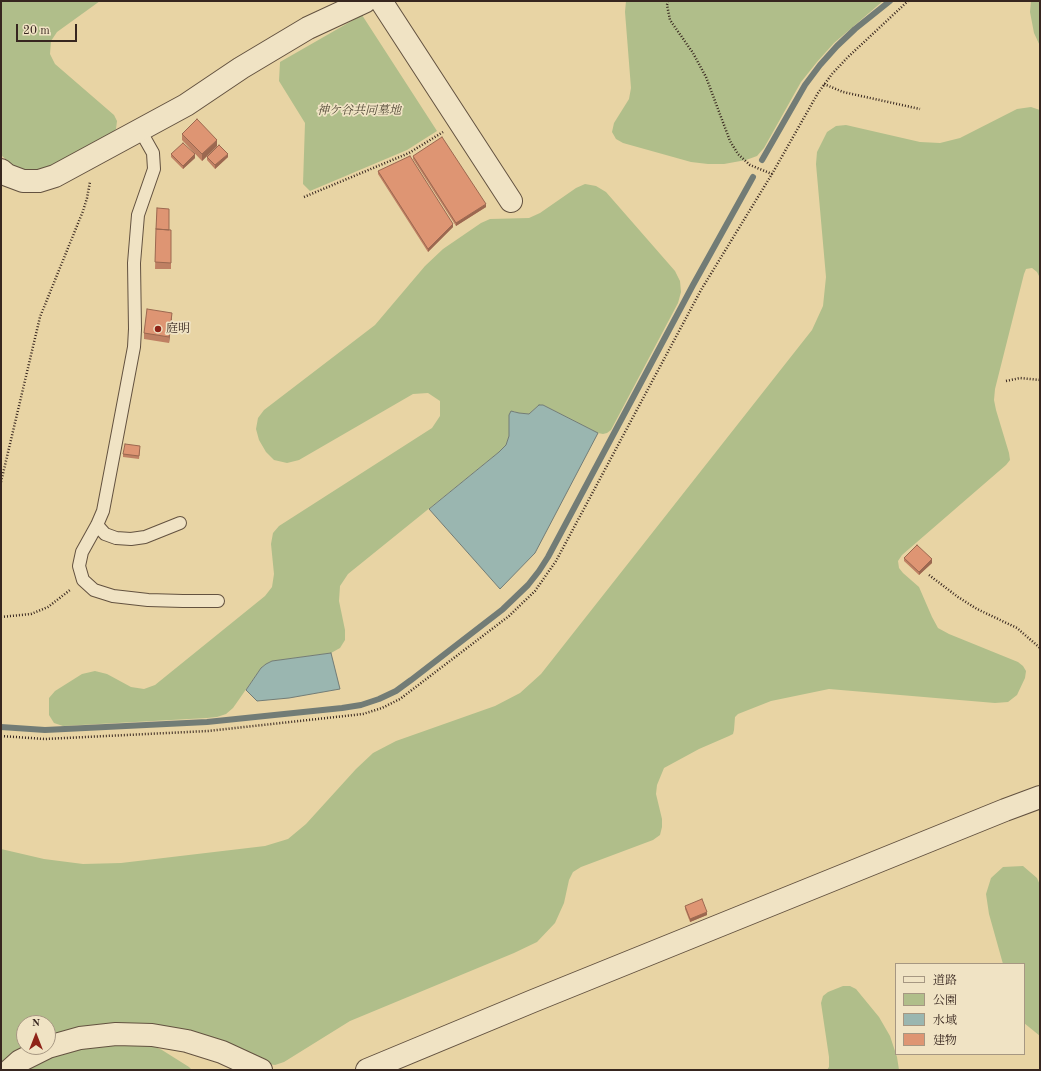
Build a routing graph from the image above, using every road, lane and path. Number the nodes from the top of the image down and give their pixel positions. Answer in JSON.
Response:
{"nodes":[{"id":1,"x":366,"y":1,"type":"edge"},
{"id":2,"x":381,"y":1,"type":"edge"},
{"id":3,"x":668,"y":1,"type":"edge"},
{"id":4,"x":908,"y":1,"type":"edge"},
{"id":5,"x":824,"y":84,"type":"junction"},
{"id":6,"x":920,"y":110,"type":"dead end"},
{"id":7,"x":459,"y":122,"type":"junction"},
{"id":8,"x":140,"y":130,"type":"junction"},
{"id":9,"x":91,"y":158,"type":"junction"},
{"id":10,"x":1,"y":170,"type":"edge"},
{"id":11,"x":772,"y":174,"type":"junction"},
{"id":12,"x":304,"y":197,"type":"dead end"},
{"id":13,"x":511,"y":201,"type":"dead end"},
{"id":14,"x":1040,"y":380,"type":"edge"},
{"id":15,"x":1006,"y":381,"type":"dead end"},
{"id":16,"x":1,"y":482,"type":"edge"},
{"id":17,"x":180,"y":523,"type":"dead end"},
{"id":18,"x":97,"y":525,"type":"junction"},
{"id":19,"x":929,"y":575,"type":"dead end"},
{"id":20,"x":83,"y":580,"type":"junction"},
{"id":21,"x":218,"y":601,"type":"dead end"},
{"id":22,"x":1,"y":617,"type":"edge"},
{"id":23,"x":1040,"y":648,"type":"edge"},
{"id":24,"x":1,"y":736,"type":"edge"},
{"id":25,"x":1040,"y":797,"type":"edge"},
{"id":26,"x":56,"y":1045,"type":"edge"},
{"id":27,"x":32,"y":1055,"type":"edge"},
{"id":28,"x":10,"y":1070,"type":"edge"},
{"id":29,"x":261,"y":1070,"type":"edge"},
{"id":30,"x":367,"y":1070,"type":"edge"}],
"edges":[{"from":1,"to":8,"type":"street"},
{"from":2,"to":7,"type":"street"},
{"from":3,"to":11,"type":"path"},
{"from":4,"to":5,"type":"path"},
{"from":5,"to":6,"type":"path"},
{"from":5,"to":11,"type":"path"},
{"from":7,"to":12,"type":"path"},
{"from":7,"to":13,"type":"street"},
{"from":8,"to":9,"type":"street"},
{"from":8,"to":18,"type":"lane"},
{"from":9,"to":10,"type":"street"},
{"from":9,"to":16,"type":"path"},
{"from":11,"to":24,"type":"path"},
{"from":14,"to":15,"type":"path"},
{"from":17,"to":18,"type":"lane"},
{"from":18,"to":20,"type":"lane"},
{"from":19,"to":23,"type":"path"},
{"from":20,"to":21,"type":"lane"},
{"from":20,"to":22,"type":"path"},
{"from":25,"to":30,"type":"street"},
{"from":26,"to":29,"type":"street"},
{"from":27,"to":28,"type":"street"}]}
